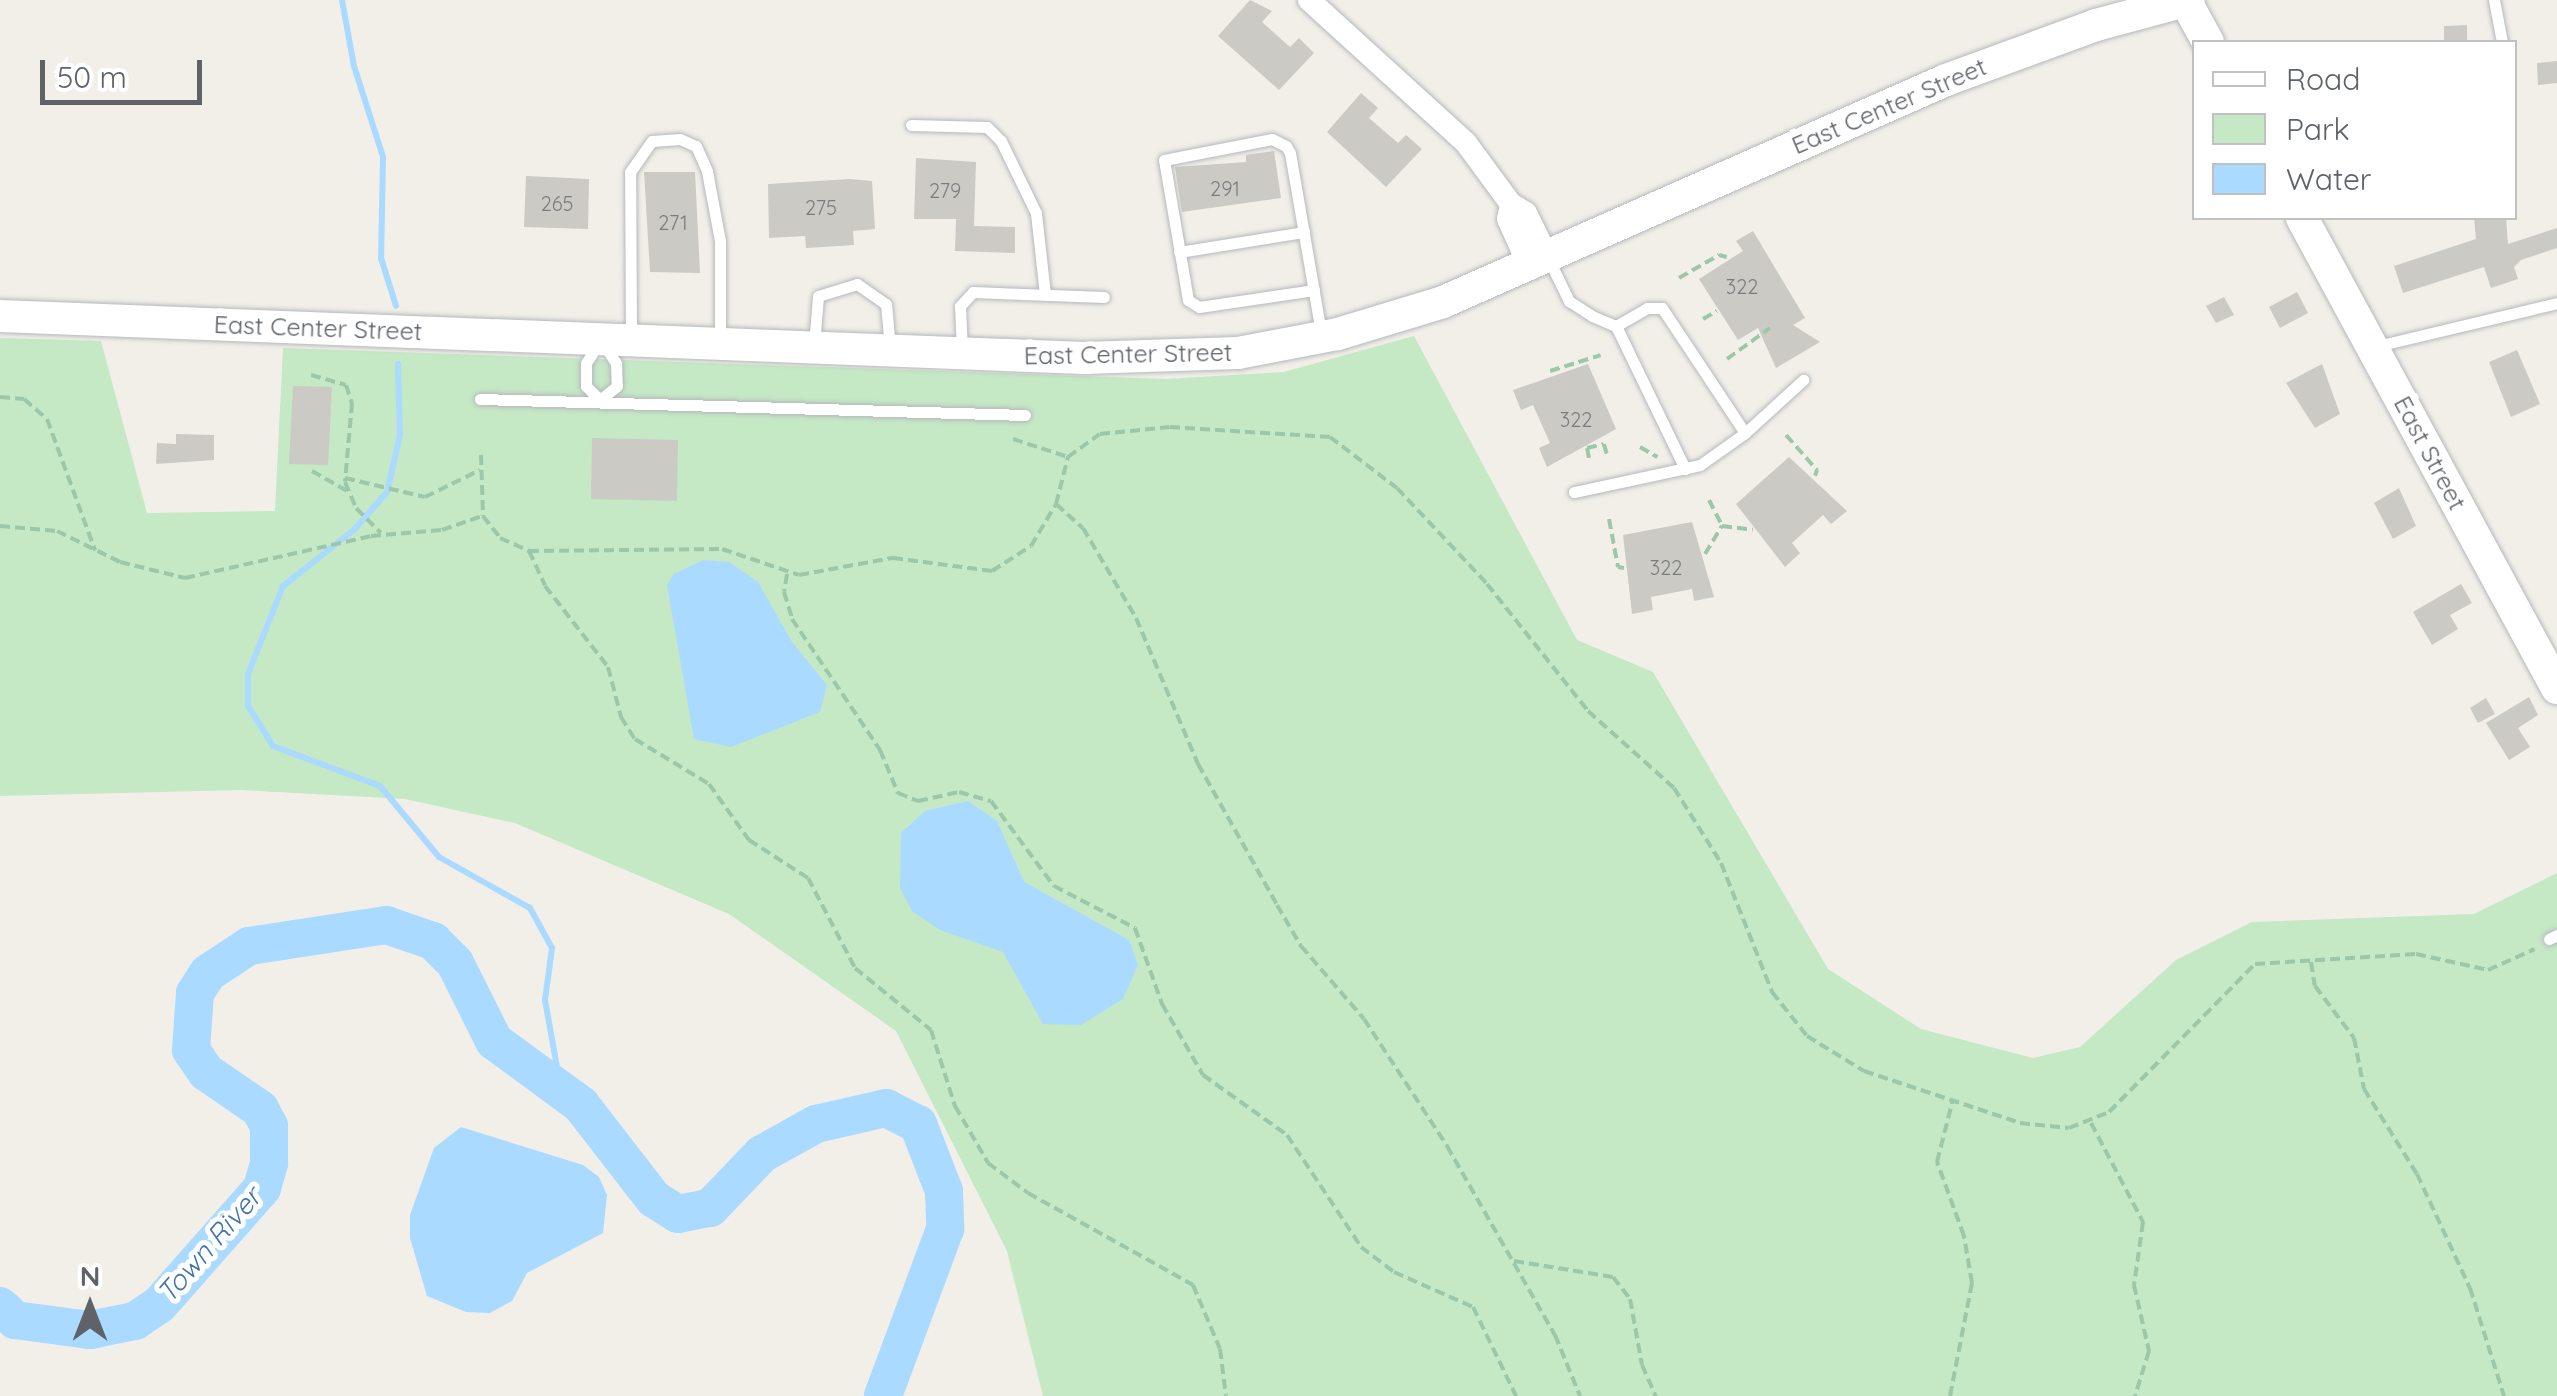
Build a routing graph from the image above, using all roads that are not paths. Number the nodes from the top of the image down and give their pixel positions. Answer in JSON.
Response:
{"nodes":[{"id":1,"x":1310,"y":0,"type":"edge"},
{"id":2,"x":2186,"y":0,"type":"edge"},
{"id":3,"x":2494,"y":0,"type":"edge"},
{"id":4,"x":2207,"y":40,"type":"edge"},
{"id":5,"x":2502,"y":40,"type":"edge"},
{"id":6,"x":911,"y":125,"type":"dead end"},
{"id":7,"x":2303,"y":220,"type":"edge"},
{"id":8,"x":1304,"y":232,"type":"junction"},
{"id":9,"x":1179,"y":252,"type":"junction"},
{"id":10,"x":1539,"y":264,"type":"junction"},
{"id":11,"x":1314,"y":290,"type":"junction"},
{"id":12,"x":1045,"y":295,"type":"junction"},
{"id":13,"x":1104,"y":297,"type":"dead end"},
{"id":14,"x":2557,"y":303,"type":"edge"},
{"id":15,"x":0,"y":316,"type":"edge"},
{"id":16,"x":1616,"y":326,"type":"junction"},
{"id":17,"x":1322,"y":337,"type":"junction"},
{"id":18,"x":616,"y":340,"type":"junction"},
{"id":19,"x":720,"y":344,"type":"junction"},
{"id":20,"x":2372,"y":347,"type":"junction"},
{"id":21,"x":814,"y":349,"type":"junction"},
{"id":22,"x":890,"y":352,"type":"junction"},
{"id":23,"x":962,"y":354,"type":"junction"},
{"id":24,"x":1802,"y":380,"type":"dead end"},
{"id":25,"x":480,"y":399,"type":"dead end"},
{"id":26,"x":600,"y":400,"type":"junction"},
{"id":27,"x":1025,"y":415,"type":"dead end"},
{"id":28,"x":1745,"y":433,"type":"junction"},
{"id":29,"x":1686,"y":469,"type":"junction"},
{"id":30,"x":1574,"y":492,"type":"dead end"},
{"id":31,"x":2557,"y":688,"type":"edge"}],
"edges":[{"from":1,"to":10,"type":"street"},
{"from":2,"to":4,"type":"main road"},
{"from":2,"to":10,"type":"main road","name":"East Center Street"},
{"from":3,"to":5,"type":"lane"},
{"from":6,"to":12,"type":"lane"},
{"from":7,"to":20,"type":"main road","name":"East Street"},
{"from":8,"to":9,"type":"lane"},
{"from":8,"to":9,"type":"lane"},
{"from":8,"to":11,"type":"lane"},
{"from":9,"to":11,"type":"lane"},
{"from":10,"to":16,"type":"lane"},
{"from":10,"to":17,"type":"main road","name":"East Center Street"},
{"from":11,"to":17,"type":"lane"},
{"from":12,"to":13,"type":"lane"},
{"from":12,"to":23,"type":"lane"},
{"from":14,"to":20,"type":"lane"},
{"from":15,"to":18,"type":"main road","name":"East Center Street"},
{"from":16,"to":28,"type":"lane"},
{"from":16,"to":29,"type":"lane"},
{"from":17,"to":23,"type":"main road","name":"East Center Street"},
{"from":18,"to":19,"type":"main road","name":"East Center Street"},
{"from":18,"to":19,"type":"lane"},
{"from":18,"to":26,"type":"lane"},
{"from":18,"to":26,"type":"lane"},
{"from":19,"to":21,"type":"main road","name":"East Center Street"},
{"from":20,"to":31,"type":"main road","name":"East Street"},
{"from":21,"to":22,"type":"main road","name":"East Center Street"},
{"from":21,"to":22,"type":"lane"},
{"from":22,"to":23,"type":"main road","name":"East Center Street"},
{"from":24,"to":28,"type":"lane"},
{"from":25,"to":26,"type":"lane"},
{"from":26,"to":27,"type":"lane"},
{"from":28,"to":29,"type":"lane"},
{"from":29,"to":30,"type":"lane"}]}
